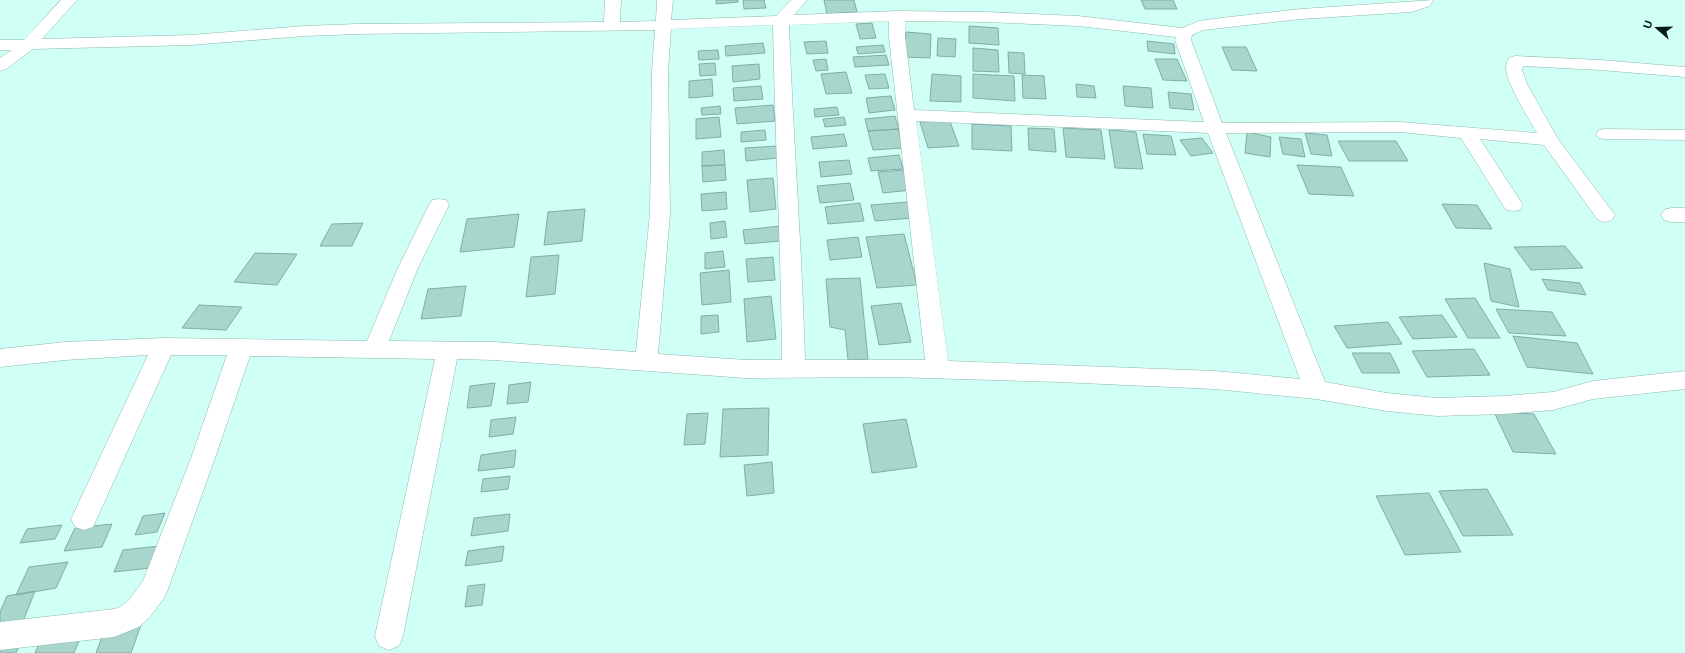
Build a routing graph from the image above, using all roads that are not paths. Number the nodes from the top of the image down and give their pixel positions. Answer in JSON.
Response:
{"nodes":[{"id":1,"x":69,"y":0,"type":"edge"},
{"id":2,"x":613,"y":0,"type":"edge"},
{"id":3,"x":665,"y":0,"type":"edge"},
{"id":4,"x":799,"y":0,"type":"edge"},
{"id":5,"x":1425,"y":0,"type":"edge"},
{"id":6,"x":897,"y":16,"type":"junction"},
{"id":7,"x":781,"y":20,"type":"junction"},
{"id":8,"x":664,"y":26,"type":"junction"},
{"id":9,"x":612,"y":28,"type":"junction"},
{"id":10,"x":1184,"y":33,"type":"junction"},
{"id":11,"x":0,"y":45,"type":"edge"},
{"id":12,"x":28,"y":45,"type":"junction"},
{"id":13,"x":0,"y":66,"type":"edge"},
{"id":14,"x":1685,"y":72,"type":"edge"},
{"id":15,"x":907,"y":115,"type":"junction"},
{"id":16,"x":1215,"y":128,"type":"junction"},
{"id":17,"x":1467,"y":133,"type":"junction"},
{"id":18,"x":1605,"y":134,"type":"dead end"},
{"id":19,"x":1685,"y":136,"type":"edge"},
{"id":20,"x":1550,"y":140,"type":"junction"},
{"id":21,"x":440,"y":205,"type":"dead end"},
{"id":22,"x":1513,"y":205,"type":"dead end"},
{"id":23,"x":1605,"y":215,"type":"dead end"},
{"id":24,"x":164,"y":346,"type":"junction"},
{"id":25,"x":241,"y":348,"type":"junction"},
{"id":26,"x":375,"y":349,"type":"junction"},
{"id":27,"x":448,"y":350,"type":"junction"},
{"id":28,"x":0,"y":358,"type":"edge"},
{"id":29,"x":646,"y":361,"type":"junction"},
{"id":30,"x":794,"y":369,"type":"junction"},
{"id":31,"x":938,"y":370,"type":"junction"},
{"id":32,"x":1685,"y":380,"type":"edge"},
{"id":33,"x":1316,"y":390,"type":"junction"},
{"id":34,"x":84,"y":519,"type":"dead end"},
{"id":35,"x":0,"y":636,"type":"edge"},
{"id":36,"x":389,"y":636,"type":"dead end"}],
"edges":[{"from":1,"to":12,"type":"street"},
{"from":2,"to":9,"type":"street"},
{"from":3,"to":8,"type":"street"},
{"from":4,"to":7,"type":"street"},
{"from":5,"to":10,"type":"street"},
{"from":6,"to":7,"type":"street"},
{"from":6,"to":10,"type":"street"},
{"from":6,"to":15,"type":"street"},
{"from":7,"to":8,"type":"street"},
{"from":7,"to":30,"type":"street"},
{"from":8,"to":9,"type":"street"},
{"from":8,"to":29,"type":"street"},
{"from":9,"to":12,"type":"street"},
{"from":10,"to":16,"type":"street"},
{"from":11,"to":12,"type":"street"},
{"from":12,"to":13,"type":"street"},
{"from":14,"to":20,"type":"street"},
{"from":15,"to":16,"type":"street"},
{"from":15,"to":31,"type":"street"},
{"from":16,"to":17,"type":"street"},
{"from":16,"to":33,"type":"street"},
{"from":17,"to":20,"type":"street"},
{"from":17,"to":22,"type":"street"},
{"from":18,"to":19,"type":"street"},
{"from":20,"to":23,"type":"street"},
{"from":21,"to":26,"type":"street"},
{"from":24,"to":25,"type":"street"},
{"from":24,"to":28,"type":"street"},
{"from":24,"to":34,"type":"street"},
{"from":25,"to":26,"type":"street"},
{"from":25,"to":35,"type":"street"},
{"from":26,"to":27,"type":"street"},
{"from":27,"to":29,"type":"street"},
{"from":27,"to":36,"type":"street"},
{"from":29,"to":30,"type":"street"},
{"from":30,"to":31,"type":"street"},
{"from":31,"to":33,"type":"street"},
{"from":32,"to":33,"type":"street"}]}
